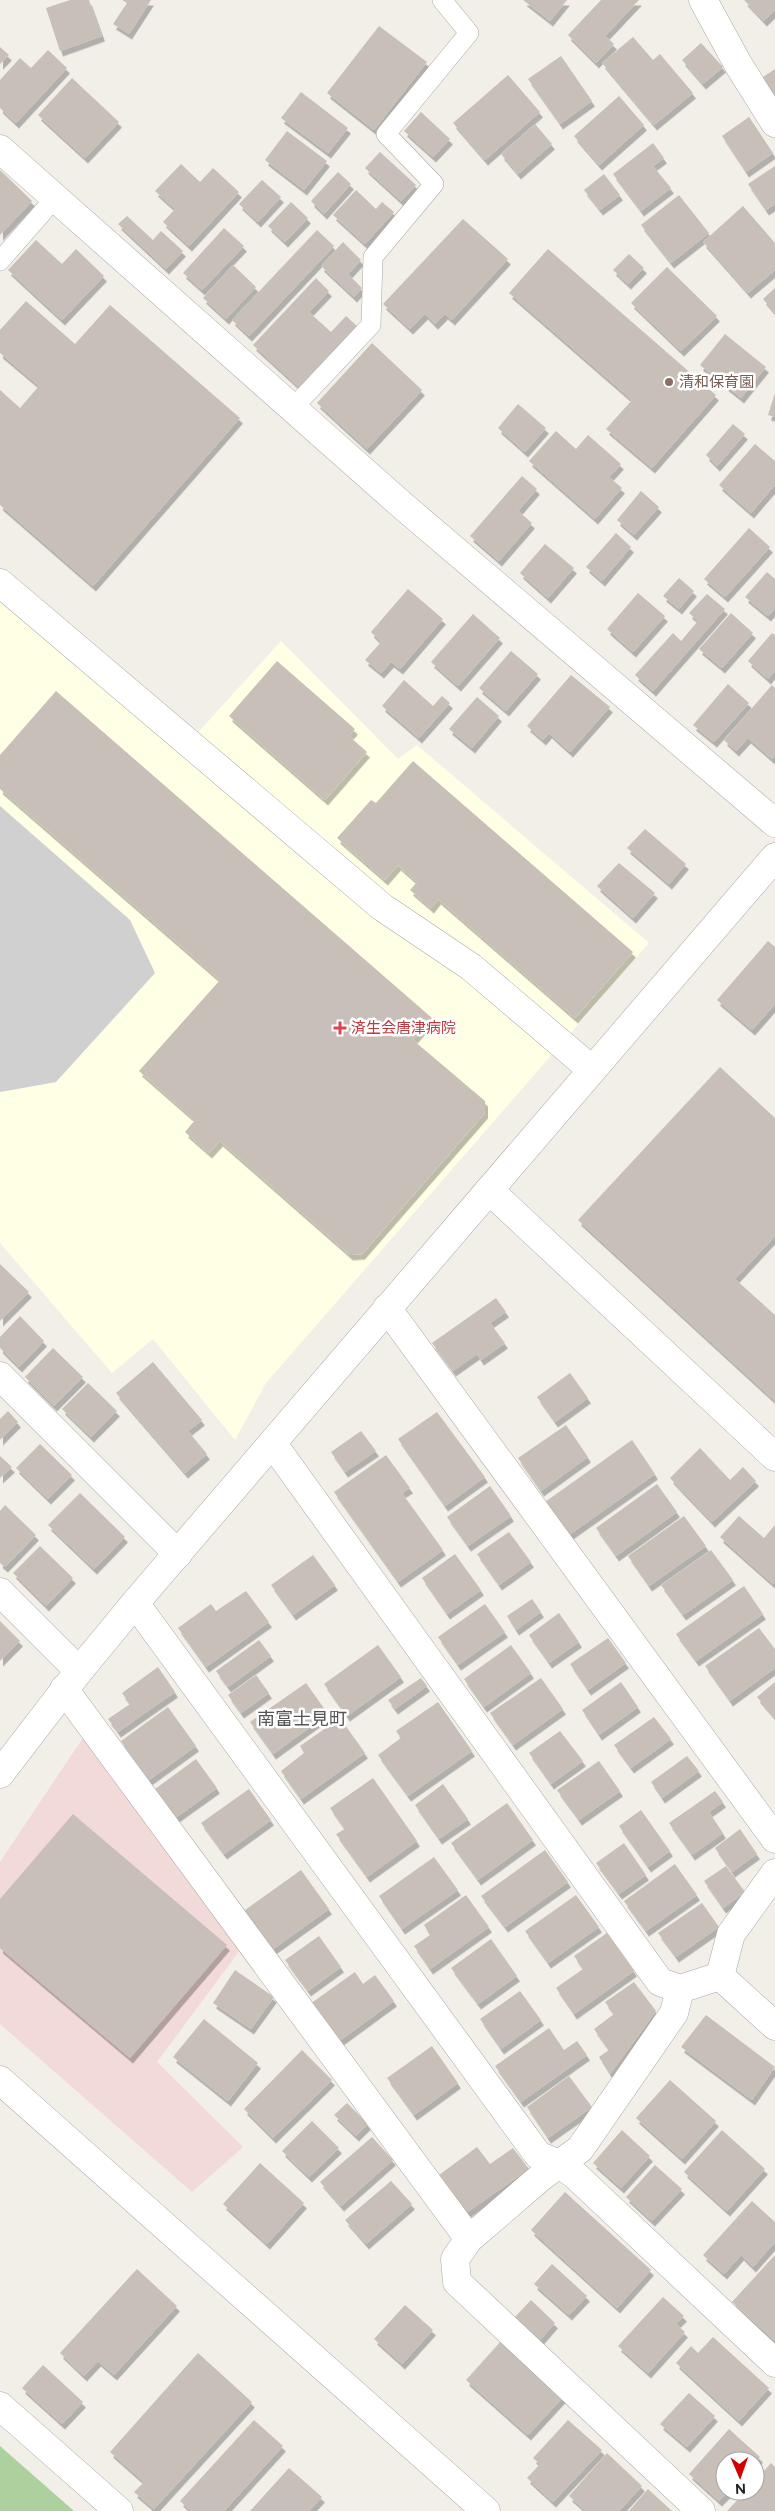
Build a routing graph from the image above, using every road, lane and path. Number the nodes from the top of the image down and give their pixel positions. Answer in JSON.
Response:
{"nodes":[{"id":1,"x":442,"y":0,"type":"edge"},
{"id":2,"x":703,"y":0,"type":"edge"},
{"id":3,"x":775,"y":123,"type":"edge"},
{"id":4,"x":0,"y":149,"type":"edge"},
{"id":5,"x":55,"y":198,"type":"junction"},
{"id":6,"x":0,"y":261,"type":"edge"},
{"id":7,"x":293,"y":408,"type":"junction"},
{"id":8,"x":0,"y":583,"type":"edge"},
{"id":9,"x":775,"y":823,"type":"edge"},
{"id":10,"x":775,"y":857,"type":"edge"},
{"id":11,"x":591,"y":1068,"type":"junction"},
{"id":12,"x":489,"y":1190,"type":"junction"},
{"id":13,"x":388,"y":1308,"type":"junction"},
{"id":14,"x":0,"y":1376,"type":"edge"},
{"id":15,"x":272,"y":1444,"type":"junction"},
{"id":16,"x":775,"y":1457,"type":"edge"},
{"id":17,"x":178,"y":1554,"type":"junction"},
{"id":18,"x":0,"y":1592,"type":"edge"},
{"id":19,"x":135,"y":1603,"type":"junction"},
{"id":20,"x":72,"y":1680,"type":"junction"},
{"id":21,"x":0,"y":1774,"type":"edge"},
{"id":22,"x":775,"y":1839,"type":"edge"},
{"id":23,"x":775,"y":1872,"type":"edge"},
{"id":24,"x":720,"y":1976,"type":"junction"},
{"id":25,"x":680,"y":1989,"type":"junction"},
{"id":26,"x":775,"y":2026,"type":"edge"},
{"id":27,"x":0,"y":2080,"type":"edge"},
{"id":28,"x":561,"y":2165,"type":"junction"},
{"id":29,"x":469,"y":2239,"type":"junction"},
{"id":30,"x":775,"y":2363,"type":"edge"},
{"id":31,"x":0,"y":2406,"type":"edge"},
{"id":32,"x":119,"y":2511,"type":"edge"},
{"id":33,"x":486,"y":2511,"type":"edge"},
{"id":34,"x":702,"y":2511,"type":"edge"}],
"edges":[{"from":1,"to":7,"type":"lane"},
{"from":2,"to":3,"type":"street"},
{"from":4,"to":5,"type":"street"},
{"from":5,"to":6,"type":"lane"},
{"from":5,"to":7,"type":"street"},
{"from":7,"to":9,"type":"street"},
{"from":8,"to":11,"type":"street"},
{"from":10,"to":11,"type":"street"},
{"from":11,"to":12,"type":"street"},
{"from":12,"to":13,"type":"street"},
{"from":12,"to":16,"type":"street"},
{"from":13,"to":15,"type":"street"},
{"from":13,"to":22,"type":"street"},
{"from":14,"to":17,"type":"street"},
{"from":15,"to":17,"type":"street"},
{"from":15,"to":25,"type":"street"},
{"from":17,"to":19,"type":"street"},
{"from":18,"to":20,"type":"street"},
{"from":19,"to":20,"type":"street"},
{"from":19,"to":28,"type":"street"},
{"from":20,"to":21,"type":"street"},
{"from":20,"to":29,"type":"street"},
{"from":23,"to":24,"type":"street"},
{"from":24,"to":25,"type":"street"},
{"from":24,"to":26,"type":"street"},
{"from":25,"to":28,"type":"street"},
{"from":27,"to":33,"type":"street"},
{"from":28,"to":29,"type":"street"},
{"from":28,"to":30,"type":"street"},
{"from":29,"to":34,"type":"street"},
{"from":31,"to":32,"type":"street"}]}
